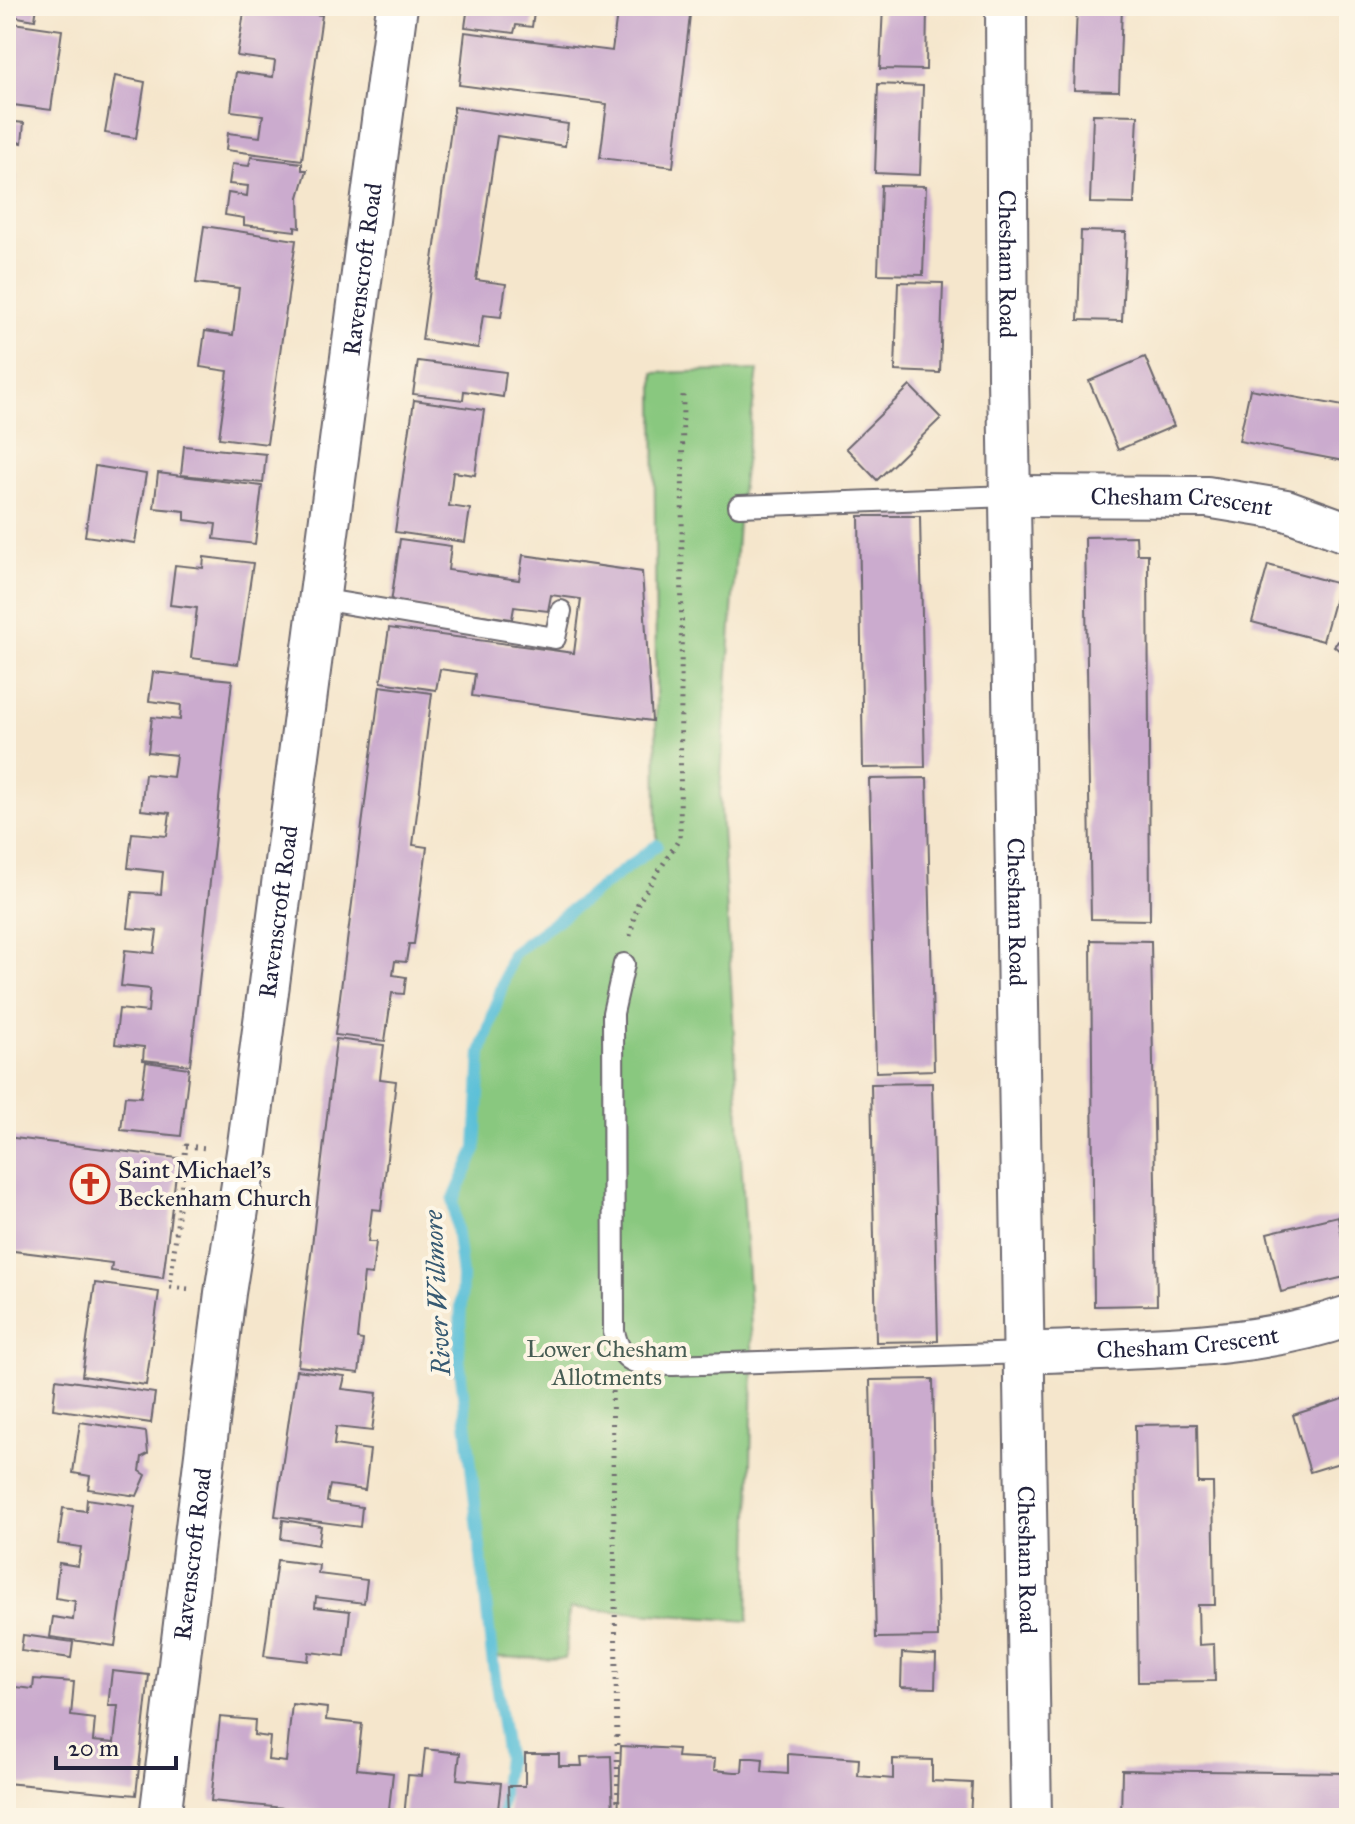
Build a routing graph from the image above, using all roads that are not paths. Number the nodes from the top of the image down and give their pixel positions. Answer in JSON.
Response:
{"nodes":[{"id":1,"x":397,"y":6,"type":"edge"},
{"id":2,"x":1006,"y":6,"type":"edge"},
{"id":3,"x":1010,"y":496,"type":"junction"},
{"id":4,"x":739,"y":506,"type":"dead end"},
{"id":5,"x":1349,"y":533,"type":"edge"},
{"id":6,"x":319,"y":599,"type":"junction"},
{"id":7,"x":561,"y":611,"type":"dead end"},
{"id":8,"x":624,"y":964,"type":"road end"},
{"id":9,"x":1349,"y":1316,"type":"edge"},
{"id":10,"x":1024,"y":1353,"type":"junction"},
{"id":11,"x":160,"y":1818,"type":"edge"},
{"id":12,"x":1031,"y":1818,"type":"edge"}],
"edges":[{"from":1,"to":6,"type":"street","name":"Ravenscroft Road"},
{"from":2,"to":3,"type":"street","name":"Chesham Road"},
{"from":3,"to":4,"type":"lane"},
{"from":3,"to":5,"type":"street","name":"Chesham Crescent"},
{"from":3,"to":10,"type":"street","name":"Chesham Road"},
{"from":6,"to":7,"type":"lane"},
{"from":6,"to":11,"type":"street","name":"Ravenscroft Road"},
{"from":8,"to":10,"type":"lane"},
{"from":9,"to":10,"type":"street","name":"Chesham Crescent"},
{"from":10,"to":12,"type":"street","name":"Chesham Road"}]}
